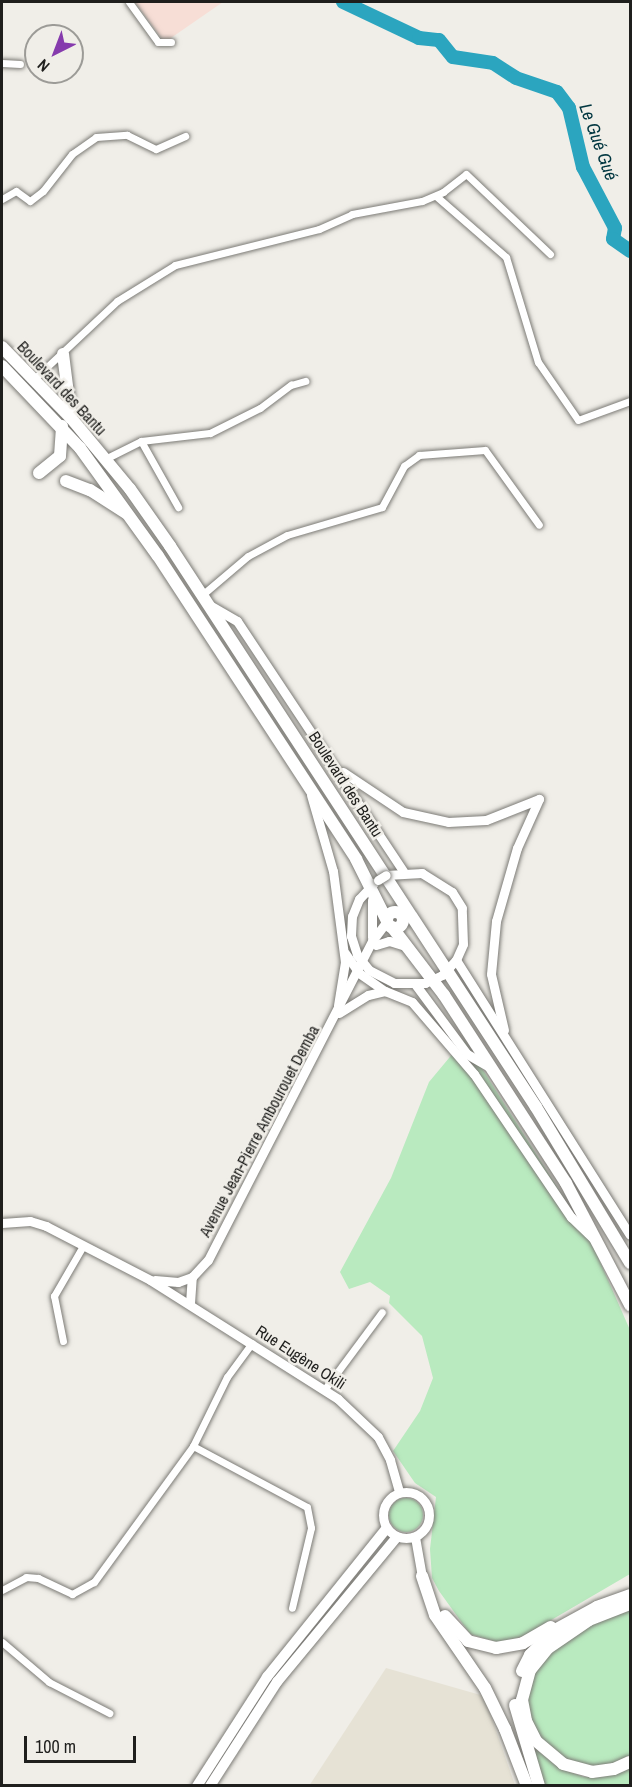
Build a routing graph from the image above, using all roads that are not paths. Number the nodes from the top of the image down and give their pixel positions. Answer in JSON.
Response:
{"nodes":[{"id":1,"x":129,"y":2,"type":"edge"},
{"id":2,"x":171,"y":42,"type":"dead end"},
{"id":3,"x":2,"y":63,"type":"edge"},
{"id":4,"x":20,"y":64,"type":"dead end"},
{"id":5,"x":184,"y":136,"type":"dead end"},
{"id":6,"x":436,"y":196,"type":"junction"},
{"id":7,"x":2,"y":199,"type":"edge"},
{"id":8,"x":550,"y":254,"type":"dead end"},
{"id":9,"x":2,"y":347,"type":"edge"},
{"id":10,"x":63,"y":354,"type":"junction"},
{"id":11,"x":2,"y":366,"type":"edge"},
{"id":12,"x":34,"y":379,"type":"junction"},
{"id":13,"x":305,"y":381,"type":"dead end"},
{"id":14,"x":630,"y":401,"type":"edge"},
{"id":15,"x":66,"y":422,"type":"junction"},
{"id":16,"x":141,"y":441,"type":"junction"},
{"id":17,"x":105,"y":459,"type":"junction"},
{"id":18,"x":39,"y":473,"type":"dead end"},
{"id":19,"x":66,"y":481,"type":"dead end"},
{"id":20,"x":178,"y":507,"type":"dead end"},
{"id":21,"x":130,"y":515,"type":"junction"},
{"id":22,"x":539,"y":525,"type":"dead end"},
{"id":23,"x":205,"y":600,"type":"junction"},
{"id":24,"x":336,"y":766,"type":"junction"},
{"id":25,"x":320,"y":774,"type":"junction"},
{"id":26,"x":306,"y":781,"type":"junction"},
{"id":27,"x":356,"y":859,"type":"junction"},
{"id":28,"x":403,"y":871,"type":"junction"},
{"id":29,"x":378,"y":880,"type":"junction"},
{"id":30,"x":401,"y":916,"type":"junction"},
{"id":31,"x":390,"y":924,"type":"junction"},
{"id":32,"x":374,"y":943,"type":"junction"},
{"id":33,"x":344,"y":951,"type":"junction"},
{"id":34,"x":415,"y":953,"type":"junction"},
{"id":35,"x":365,"y":960,"type":"junction"},
{"id":36,"x":445,"y":970,"type":"junction"},
{"id":37,"x":359,"y":973,"type":"junction"},
{"id":38,"x":415,"y":984,"type":"junction"},
{"id":39,"x":385,"y":991,"type":"junction"},
{"id":40,"x":337,"y":1014,"type":"junction"},
{"id":41,"x":505,"y":1035,"type":"junction"},
{"id":42,"x":493,"y":1070,"type":"junction"},
{"id":43,"x":2,"y":1224,"type":"edge"},
{"id":44,"x":630,"y":1234,"type":"edge"},
{"id":45,"x":83,"y":1246,"type":"junction"},
{"id":46,"x":605,"y":1251,"type":"junction"},
{"id":47,"x":630,"y":1263,"type":"edge"},
{"id":48,"x":192,"y":1277,"type":"junction"},
{"id":49,"x":150,"y":1280,"type":"junction"},
{"id":50,"x":190,"y":1303,"type":"junction"},
{"id":51,"x":630,"y":1305,"type":"edge"},
{"id":52,"x":382,"y":1312,"type":"dead end"},
{"id":53,"x":63,"y":1341,"type":"dead end"},
{"id":54,"x":252,"y":1343,"type":"junction"},
{"id":55,"x":324,"y":1390,"type":"junction"},
{"id":56,"x":193,"y":1446,"type":"junction"},
{"id":57,"x":399,"y":1492,"type":"junction"},
{"id":58,"x":387,"y":1528,"type":"junction"},
{"id":59,"x":397,"y":1537,"type":"junction"},
{"id":60,"x":415,"y":1537,"type":"junction"},
{"id":61,"x":422,"y":1576,"type":"junction"},
{"id":62,"x":2,"y":1590,"type":"edge"},
{"id":63,"x":630,"y":1595,"type":"edge"},
{"id":64,"x":630,"y":1604,"type":"edge"},
{"id":65,"x":292,"y":1608,"type":"dead end"},
{"id":66,"x":574,"y":1618,"type":"junction"},
{"id":67,"x":2,"y":1642,"type":"edge"},
{"id":68,"x":109,"y":1713,"type":"dead end"},
{"id":69,"x":630,"y":1762,"type":"edge"},
{"id":70,"x":197,"y":1785,"type":"edge"},
{"id":71,"x":210,"y":1785,"type":"edge"},
{"id":72,"x":526,"y":1785,"type":"edge"},
{"id":73,"x":539,"y":1785,"type":"edge"}],
"edges":[{"from":1,"to":2,"type":"street"},
{"from":3,"to":4,"type":"street"},
{"from":5,"to":7,"type":"street"},
{"from":6,"to":8,"type":"street"},
{"from":6,"to":10,"type":"street"},
{"from":6,"to":14,"type":"street"},
{"from":9,"to":12,"type":"highway","name":"Boulevard des Bantu"},
{"from":10,"to":12,"type":"street"},
{"from":10,"to":15,"type":"highway"},
{"from":11,"to":15,"type":"highway","name":"Boulevard des Bantu"},
{"from":12,"to":15,"type":"highway","name":"Boulevard des Bantu"},
{"from":13,"to":16,"type":"street"},
{"from":15,"to":17,"type":"highway","name":"Boulevard des Bantu"},
{"from":15,"to":18,"type":"highway"},
{"from":15,"to":21,"type":"highway","name":"Boulevard des Bantu"},
{"from":16,"to":17,"type":"street"},
{"from":16,"to":20,"type":"street"},
{"from":17,"to":23,"type":"highway","name":"Boulevard des Bantu"},
{"from":19,"to":21,"type":"highway"},
{"from":21,"to":26,"type":"highway","name":"Boulevard des Bantu"},
{"from":22,"to":23,"type":"street"},
{"from":23,"to":24,"type":"main road"},
{"from":23,"to":25,"type":"highway","name":"Boulevard des Bantu"},
{"from":24,"to":28,"type":"main road"},
{"from":24,"to":41,"type":"main road"},
{"from":25,"to":29,"type":"highway","name":"Boulevard des Bantu"},
{"from":25,"to":30,"type":"highway"},
{"from":26,"to":27,"type":"highway","name":"Boulevard des Bantu"},
{"from":26,"to":33,"type":"main road"},
{"from":27,"to":29,"type":"highway","name":"Boulevard des Bantu"},
{"from":27,"to":32,"type":"main road"},
{"from":28,"to":29,"type":"main road"},
{"from":28,"to":36,"type":"main road"},
{"from":29,"to":31,"type":"highway","name":"Boulevard des Bantu"},
{"from":29,"to":35,"type":"main road"},
{"from":29,"to":36,"type":"highway","name":"Boulevard des Bantu"},
{"from":30,"to":31,"type":"highway"},
{"from":30,"to":36,"type":"highway"},
{"from":31,"to":32,"type":"main road","name":"Avenue Jean-Pierre Ambourouet Demba"},
{"from":31,"to":34,"type":"highway","name":"Boulevard des Bantu"},
{"from":32,"to":34,"type":"main road"},
{"from":32,"to":35,"type":"main road","name":"Avenue Jean-Pierre Ambourouet Demba"},
{"from":33,"to":37,"type":"main road"},
{"from":33,"to":40,"type":"main road"},
{"from":34,"to":36,"type":"highway","name":"Boulevard des Bantu"},
{"from":35,"to":37,"type":"main road","name":"Avenue Jean-Pierre Ambourouet Demba"},
{"from":35,"to":38,"type":"main road"},
{"from":36,"to":38,"type":"main road"},
{"from":36,"to":41,"type":"main road"},
{"from":36,"to":42,"type":"highway","name":"Boulevard des Bantu"},
{"from":36,"to":47,"type":"highway","name":"Boulevard des Bantu"},
{"from":37,"to":39,"type":"main road"},
{"from":37,"to":40,"type":"main road","name":"Avenue Jean-Pierre Ambourouet Demba"},
{"from":38,"to":42,"type":"main road"},
{"from":39,"to":40,"type":"main road"},
{"from":39,"to":46,"type":"main road"},
{"from":40,"to":48,"type":"main road","name":"Avenue Jean-Pierre Ambourouet Demba"},
{"from":41,"to":44,"type":"main road"},
{"from":42,"to":46,"type":"highway","name":"Boulevard des Bantu"},
{"from":43,"to":45,"type":"main road","name":"Rue Eugène Okili"},
{"from":45,"to":49,"type":"main road","name":"Rue Eugène Okili"},
{"from":45,"to":53,"type":"street"},
{"from":46,"to":51,"type":"highway","name":"Boulevard des Bantu"},
{"from":48,"to":49,"type":"main road"},
{"from":48,"to":50,"type":"main road"},
{"from":49,"to":50,"type":"main road","name":"Rue Eugène Okili"},
{"from":50,"to":54,"type":"main road","name":"Rue Eugène Okili"},
{"from":52,"to":55,"type":"street"},
{"from":54,"to":55,"type":"main road","name":"Rue Eugène Okili"},
{"from":54,"to":56,"type":"street"},
{"from":55,"to":57,"type":"main road","name":"Rue Eugène Okili"},
{"from":56,"to":62,"type":"street"},
{"from":56,"to":65,"type":"street"},
{"from":57,"to":58,"type":"main road"},
{"from":57,"to":60,"type":"main road"},
{"from":58,"to":59,"type":"main road"},
{"from":58,"to":70,"type":"main road"},
{"from":59,"to":60,"type":"main road"},
{"from":59,"to":71,"type":"main road"},
{"from":60,"to":61,"type":"main road"},
{"from":61,"to":66,"type":"highway"},
{"from":61,"to":72,"type":"highway"},
{"from":63,"to":66,"type":"highway"},
{"from":64,"to":69,"type":"highway"},
{"from":66,"to":73,"type":"highway"},
{"from":67,"to":68,"type":"street"}]}
